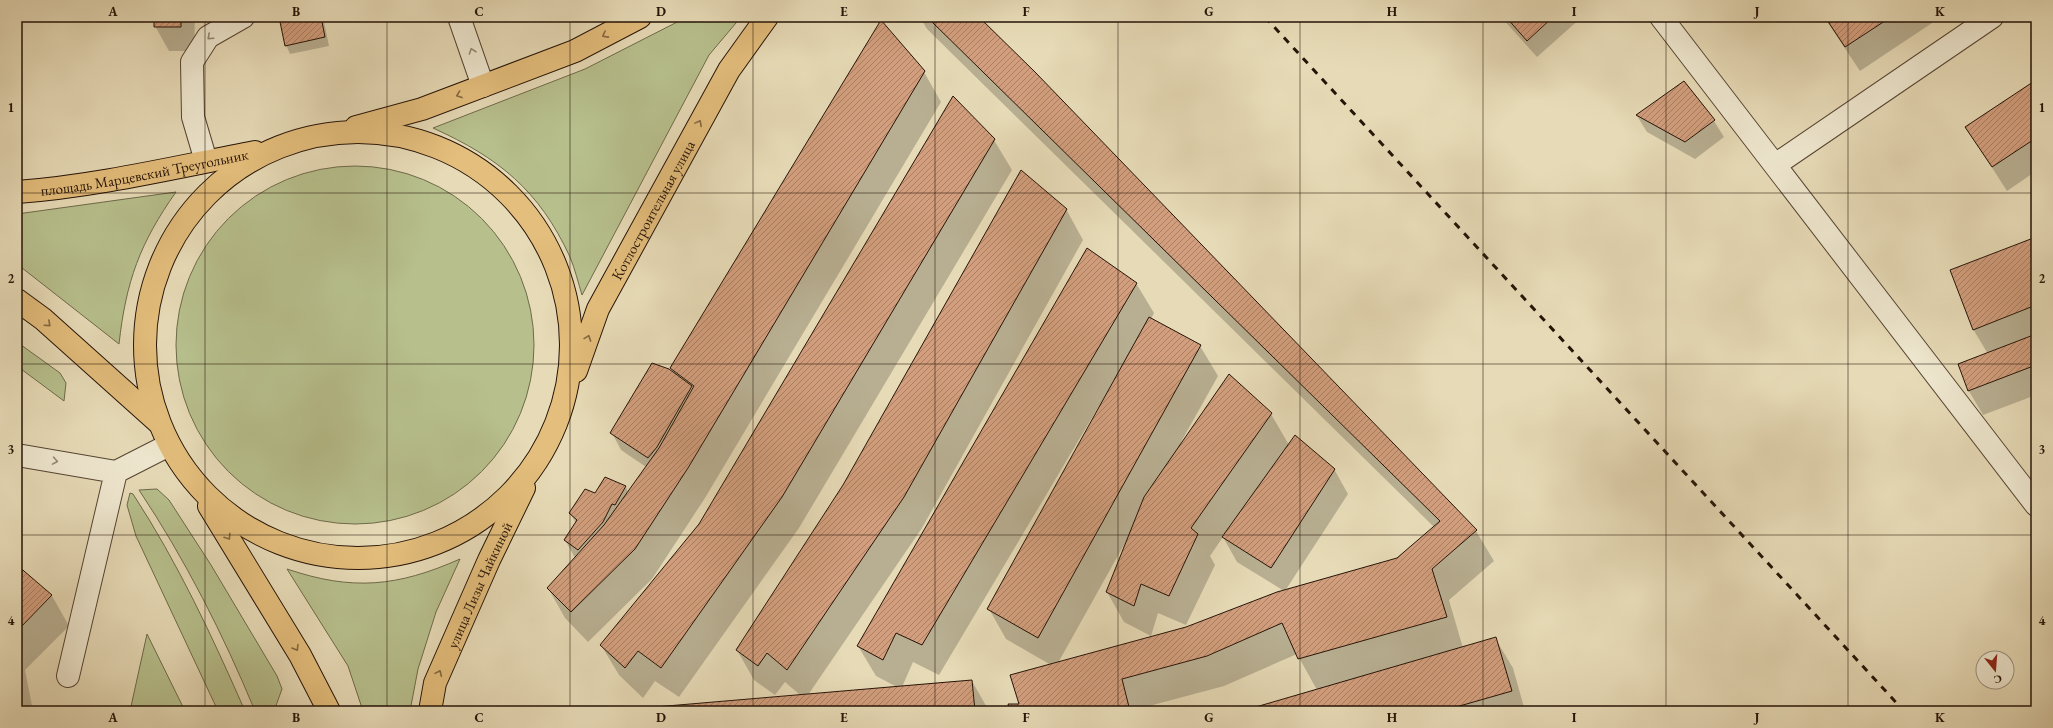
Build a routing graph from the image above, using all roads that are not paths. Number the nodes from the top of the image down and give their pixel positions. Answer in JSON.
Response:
{"nodes":[{"id":1,"x":243,"y":17,"type":"edge"},
{"id":2,"x":459,"y":17,"type":"edge"},
{"id":3,"x":640,"y":17,"type":"edge"},
{"id":4,"x":767,"y":17,"type":"edge"},
{"id":5,"x":1662,"y":17,"type":"edge"},
{"id":6,"x":1992,"y":17,"type":"edge"},
{"id":7,"x":483,"y":86,"type":"junction"},
{"id":8,"x":339,"y":132,"type":"junction"},
{"id":9,"x":272,"y":149,"type":"junction"},
{"id":10,"x":206,"y":161,"type":"junction"},
{"id":11,"x":1775,"y":165,"type":"junction"},
{"id":12,"x":17,"y":192,"type":"edge"},
{"id":13,"x":17,"y":300,"type":"edge"},
{"id":14,"x":560,"y":414,"type":"junction"},
{"id":15,"x":158,"y":422,"type":"junction"},
{"id":16,"x":169,"y":446,"type":"junction"},
{"id":17,"x":17,"y":455,"type":"edge"},
{"id":18,"x":537,"y":462,"type":"junction"},
{"id":19,"x":116,"y":472,"type":"junction"},
{"id":20,"x":192,"y":480,"type":"junction"},
{"id":21,"x":2036,"y":505,"type":"edge"},
{"id":22,"x":68,"y":676,"type":"dead end"},
{"id":23,"x":329,"y":711,"type":"edge"},
{"id":24,"x":430,"y":711,"type":"edge"}],
"edges":[{"from":1,"to":10,"type":"street","one_way":true},
{"from":7,"to":2,"type":"street","one_way":true},
{"from":3,"to":7,"type":"main road","one_way":true},
{"from":14,"to":4,"type":"main road","name":"Котлостроительная улица","one_way":true},
{"from":5,"to":11,"type":"street"},
{"from":6,"to":11,"type":"street"},
{"from":7,"to":8,"type":"main road","one_way":true},
{"from":8,"to":9,"type":"main road","name":"площадь Марцевский Треугольник"},
{"from":8,"to":14,"type":"main road","name":"площадь Марцевский Треугольник"},
{"from":9,"to":10,"type":"main road","name":"площадь Марцевский Треугольник"},
{"from":9,"to":15,"type":"main road","name":"площадь Марцевский Треугольник"},
{"from":10,"to":12,"type":"main road","name":"площадь Марцевский Треугольник"},
{"from":11,"to":21,"type":"street"},
{"from":13,"to":15,"type":"main road","name":"площадь Марцевский Треугольник","one_way":true},
{"from":14,"to":18,"type":"main road","name":"площадь Марцевский Треугольник"},
{"from":15,"to":16,"type":"main road","name":"площадь Марцевский Треугольник"},
{"from":16,"to":19,"type":"street"},
{"from":16,"to":20,"type":"main road","name":"площадь Марцевский Треугольник"},
{"from":17,"to":19,"type":"street","one_way":true},
{"from":18,"to":20,"type":"main road","name":"площадь Марцевский Треугольник"},
{"from":24,"to":18,"type":"main road","name":"улица Лизы Чайкиной","one_way":true},
{"from":19,"to":22,"type":"street"},
{"from":20,"to":23,"type":"main road","one_way":true}]}
